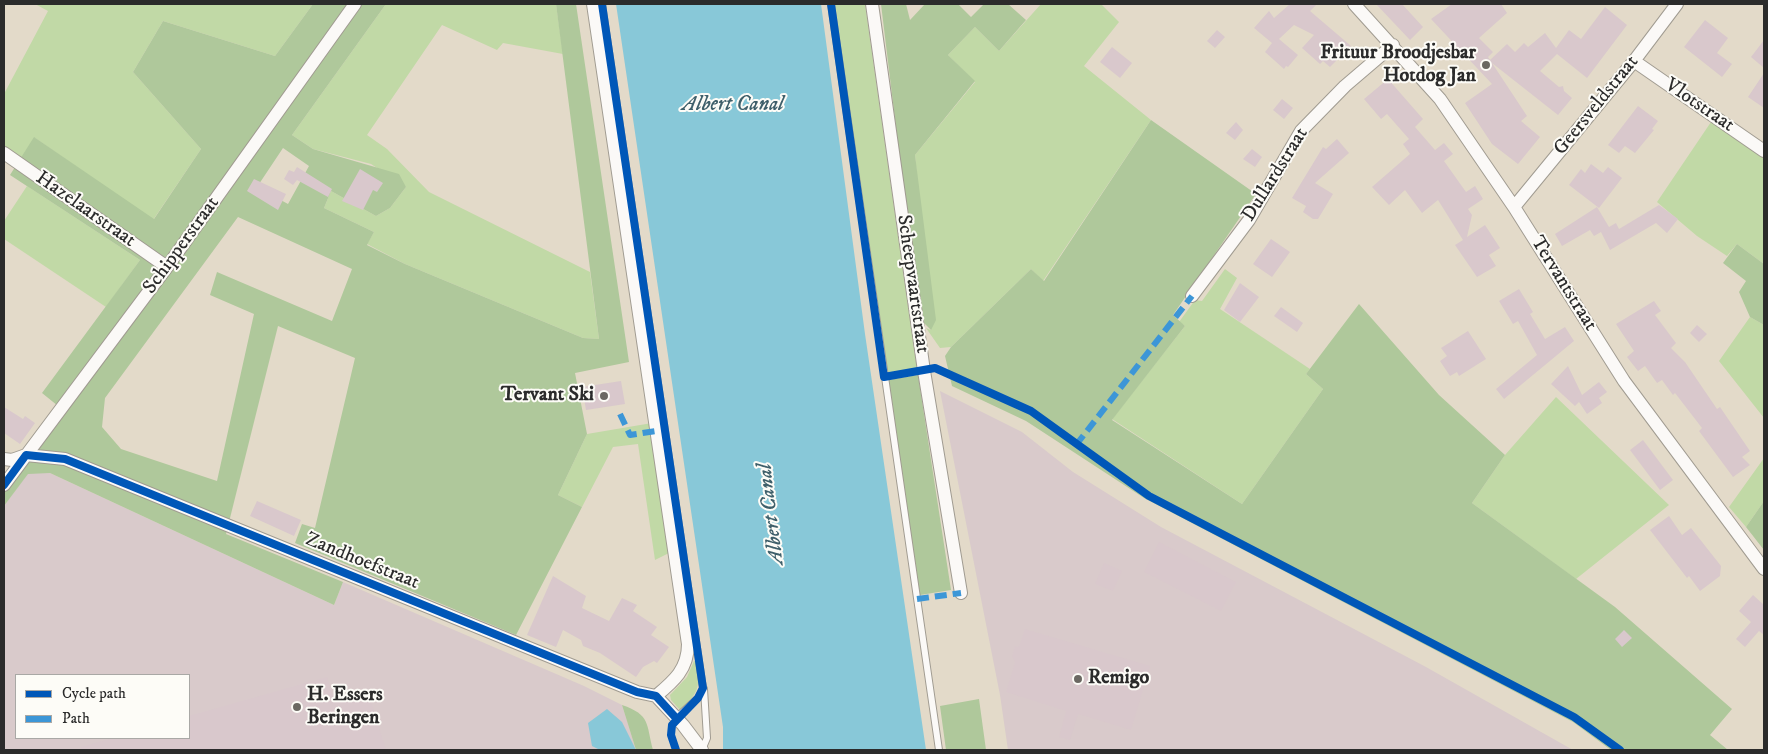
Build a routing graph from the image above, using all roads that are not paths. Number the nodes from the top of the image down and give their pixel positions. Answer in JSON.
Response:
{"nodes":[{"id":1,"x":355,"y":4,"type":"edge"},
{"id":2,"x":594,"y":4,"type":"edge"},
{"id":3,"x":602,"y":4,"type":"edge"},
{"id":4,"x":831,"y":4,"type":"edge"},
{"id":5,"x":872,"y":4,"type":"edge"},
{"id":6,"x":1354,"y":4,"type":"edge"},
{"id":7,"x":1677,"y":4,"type":"edge"},
{"id":8,"x":1393,"y":45,"type":"junction"},
{"id":9,"x":1634,"y":62,"type":"junction"},
{"id":10,"x":1764,"y":151,"type":"edge"},
{"id":11,"x":4,"y":153,"type":"edge"},
{"id":12,"x":1514,"y":207,"type":"junction"},
{"id":13,"x":167,"y":267,"type":"junction"},
{"id":14,"x":1192,"y":296,"type":"dead end"},
{"id":15,"x":26,"y":455,"type":"junction"},
{"id":16,"x":4,"y":459,"type":"edge"},
{"id":17,"x":4,"y":485,"type":"edge"},
{"id":18,"x":1764,"y":569,"type":"edge"},
{"id":19,"x":961,"y":593,"type":"dead end"},
{"id":20,"x":704,"y":688,"type":"junction"},
{"id":21,"x":656,"y":696,"type":"junction"},
{"id":22,"x":676,"y":718,"type":"junction"},
{"id":23,"x":702,"y":750,"type":"edge"},
{"id":24,"x":939,"y":750,"type":"edge"}],
"edges":[{"from":1,"to":13,"type":"street","name":"Schipperstraat"},
{"from":2,"to":21,"type":"street"},
{"from":3,"to":20,"type":"lane"},
{"from":4,"to":24,"type":"lane"},
{"from":5,"to":19,"type":"street","name":"Scheepvaartstraat"},
{"from":6,"to":8,"type":"street","name":"Tervantstraat"},
{"from":7,"to":9,"type":"street","name":"Geersveldstraat"},
{"from":8,"to":12,"type":"street","name":"Tervantstraat"},
{"from":8,"to":14,"type":"street","name":"Dullardstraat"},
{"from":9,"to":10,"type":"street","name":"Vlotstraat"},
{"from":9,"to":12,"type":"street","name":"Geersveldstraat"},
{"from":11,"to":13,"type":"street","name":"Hazelaarstraat"},
{"from":12,"to":18,"type":"street","name":"Tervantstraat"},
{"from":13,"to":15,"type":"street","name":"Schipperstraat"},
{"from":15,"to":16,"type":"street","name":"Zandhoefstraat"},
{"from":15,"to":17,"type":"street","name":"Schipperstraat"},
{"from":15,"to":21,"type":"street","name":"Zandhoefstraat"},
{"from":20,"to":22,"type":"lane"},
{"from":20,"to":23,"type":"lane"},
{"from":21,"to":22,"type":"street"},
{"from":22,"to":23,"type":"street"}]}
